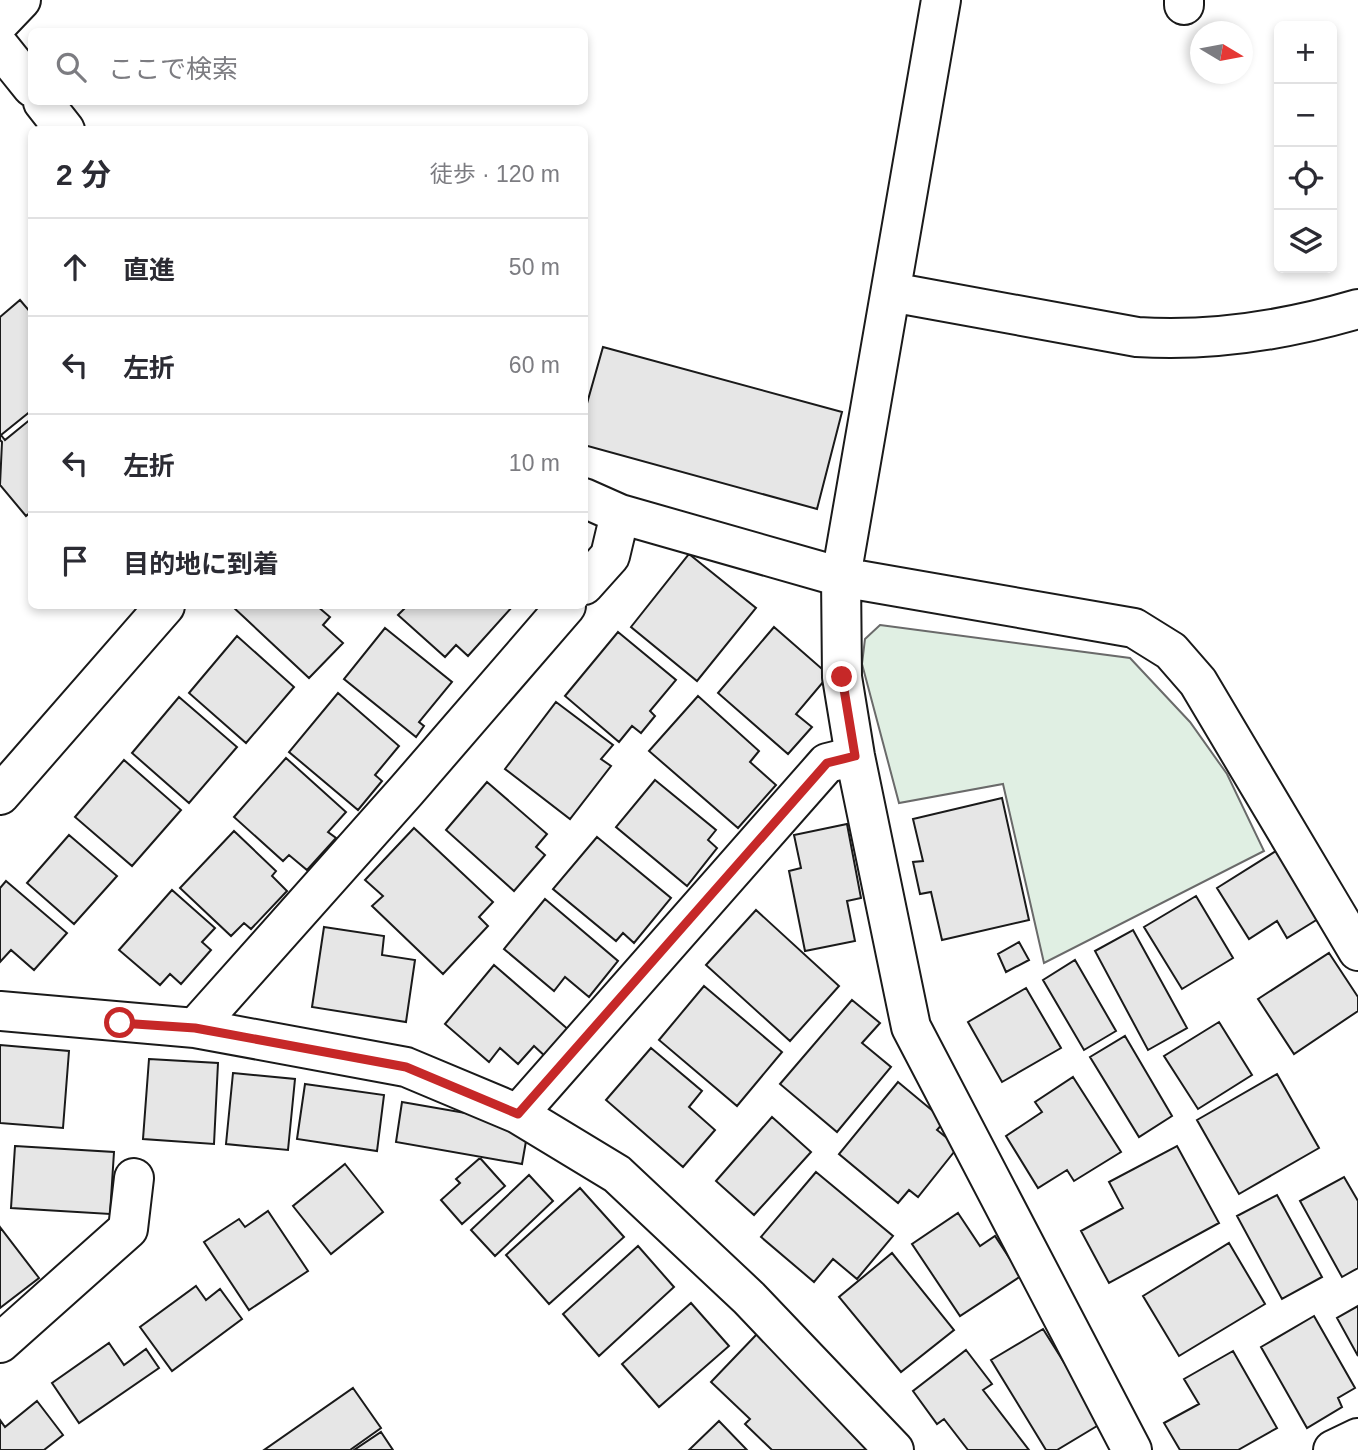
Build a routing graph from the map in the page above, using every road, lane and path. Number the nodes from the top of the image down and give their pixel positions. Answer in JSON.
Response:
{"nodes":[{"id":1,"x":20,"y":0,"type":"edge"},
{"id":2,"x":941,"y":0,"type":"edge"},
{"id":3,"x":0,"y":22,"type":"edge"},
{"id":4,"x":0,"y":47,"type":"edge"},
{"id":5,"x":28,"y":82,"type":"edge"},
{"id":6,"x":45,"y":105,"type":"edge"},
{"id":7,"x":62,"y":126,"type":"edge"},
{"id":8,"x":891,"y":292,"type":"junction"},
{"id":9,"x":1358,"y":309,"type":"edge"},
{"id":10,"x":588,"y":500,"type":"edge"},
{"id":11,"x":620,"y":514,"type":"junction"},
{"id":12,"x":841,"y":577,"type":"junction"},
{"id":13,"x":588,"y":581,"type":"edge"},
{"id":14,"x":163,"y":609,"type":"edge"},
{"id":15,"x":563,"y":609,"type":"edge"},
{"id":16,"x":855,"y":756,"type":"junction"},
{"id":17,"x":0,"y":795,"type":"edge"},
{"id":18,"x":1358,"y":951,"type":"edge"},
{"id":19,"x":0,"y":1011,"type":"edge"},
{"id":20,"x":195,"y":1028,"type":"junction"},
{"id":21,"x":518,"y":1114,"type":"junction"},
{"id":22,"x":134,"y":1178,"type":"dead end"},
{"id":23,"x":0,"y":1343,"type":"edge"},
{"id":24,"x":1358,"y":1438,"type":"edge"},
{"id":25,"x":894,"y":1450,"type":"edge"},
{"id":26,"x":1132,"y":1450,"type":"edge"},
{"id":27,"x":1332,"y":1450,"type":"edge"}],
"edges":[{"from":1,"to":3,"type":"street"},
{"from":2,"to":8,"type":"street"},
{"from":4,"to":5,"type":"street"},
{"from":6,"to":7,"type":"street"},
{"from":8,"to":9,"type":"street"},
{"from":8,"to":12,"type":"street"},
{"from":10,"to":11,"type":"street"},
{"from":11,"to":12,"type":"street"},
{"from":11,"to":13,"type":"street"},
{"from":12,"to":16,"type":"street"},
{"from":12,"to":18,"type":"street"},
{"from":14,"to":17,"type":"street"},
{"from":15,"to":20,"type":"street"},
{"from":16,"to":21,"type":"street"},
{"from":16,"to":26,"type":"street"},
{"from":19,"to":20,"type":"street"},
{"from":20,"to":21,"type":"street"},
{"from":21,"to":25,"type":"street"},
{"from":22,"to":23,"type":"street"},
{"from":24,"to":27,"type":"street"}]}
